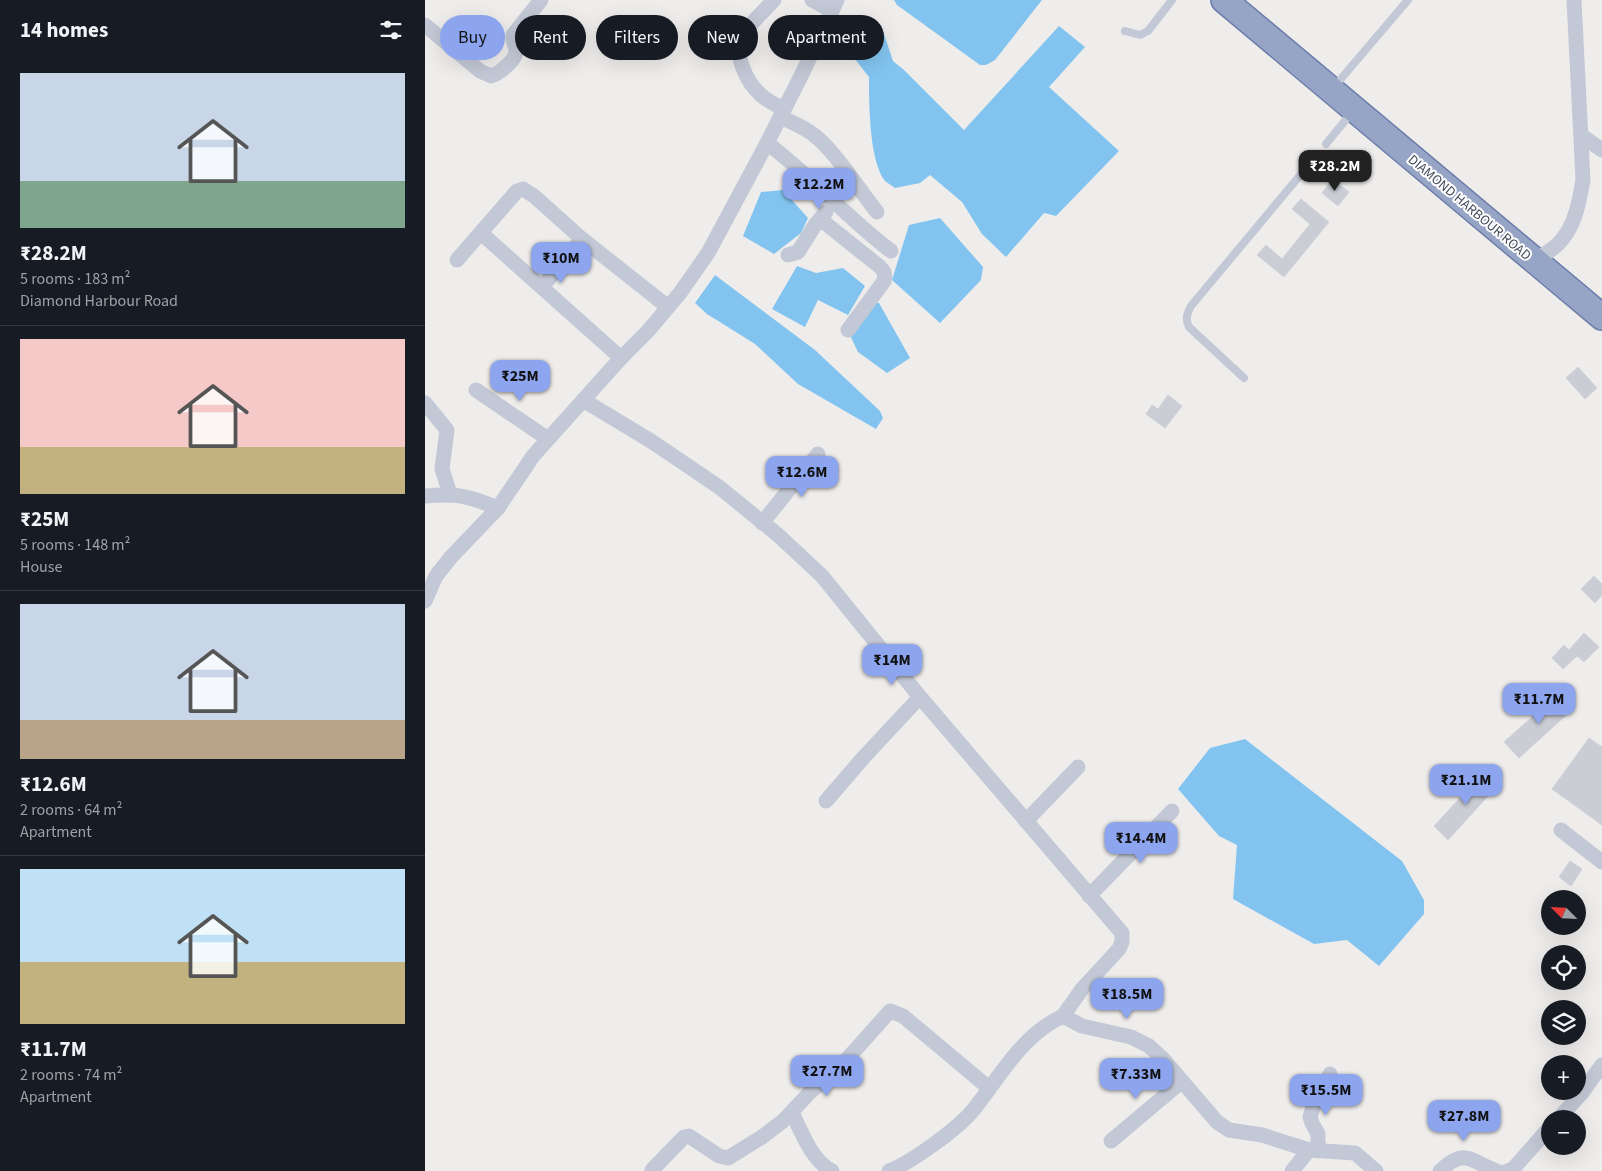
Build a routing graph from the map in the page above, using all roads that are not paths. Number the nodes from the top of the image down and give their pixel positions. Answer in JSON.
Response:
{"nodes":[{"id":1,"x":541,"y":0,"type":"edge"},
{"id":2,"x":774,"y":0,"type":"edge"},
{"id":3,"x":812,"y":0,"type":"edge"},
{"id":4,"x":1172,"y":0,"type":"edge"},
{"id":5,"x":1224,"y":0,"type":"edge"},
{"id":6,"x":1408,"y":0,"type":"edge"},
{"id":7,"x":1574,"y":0,"type":"edge"},
{"id":8,"x":834,"y":6,"type":"edge"},
{"id":9,"x":425,"y":25,"type":"edge"},
{"id":10,"x":1125,"y":31,"type":"dead end"},
{"id":11,"x":1331,"y":90,"type":"junction"},
{"id":12,"x":1354,"y":109,"type":"junction"},
{"id":13,"x":782,"y":113,"type":"junction"},
{"id":14,"x":1582,"y":136,"type":"junction"},
{"id":15,"x":767,"y":143,"type":"junction"},
{"id":16,"x":1326,"y":144,"type":"dead end"},
{"id":17,"x":1602,"y":150,"type":"edge"},
{"id":18,"x":1312,"y":161,"type":"dead end"},
{"id":19,"x":834,"y":203,"type":"junction"},
{"id":20,"x":877,"y":212,"type":"dead end"},
{"id":21,"x":820,"y":219,"type":"junction"},
{"id":22,"x":481,"y":233,"type":"junction"},
{"id":23,"x":582,"y":239,"type":"junction"},
{"id":24,"x":891,"y":251,"type":"dead end"},
{"id":25,"x":788,"y":256,"type":"dead end"},
{"id":26,"x":457,"y":260,"type":"dead end"},
{"id":27,"x":1535,"y":261,"type":"junction"},
{"id":28,"x":542,"y":287,"type":"junction"},
{"id":29,"x":668,"y":307,"type":"junction"},
{"id":30,"x":1602,"y":317,"type":"edge"},
{"id":31,"x":848,"y":330,"type":"dead end"},
{"id":32,"x":621,"y":358,"type":"junction"},
{"id":33,"x":1244,"y":378,"type":"dead end"},
{"id":34,"x":476,"y":390,"type":"dead end"},
{"id":35,"x":583,"y":400,"type":"junction"},
{"id":36,"x":425,"y":403,"type":"edge"},
{"id":37,"x":547,"y":440,"type":"junction"},
{"id":38,"x":818,"y":454,"type":"dead end"},
{"id":39,"x":450,"y":494,"type":"junction"},
{"id":40,"x":425,"y":496,"type":"edge"},
{"id":41,"x":498,"y":508,"type":"junction"},
{"id":42,"x":762,"y":523,"type":"junction"},
{"id":43,"x":431,"y":574,"type":"edge"},
{"id":44,"x":425,"y":601,"type":"edge"},
{"id":45,"x":920,"y":697,"type":"junction"},
{"id":46,"x":1078,"y":767,"type":"dead end"},
{"id":47,"x":826,"y":801,"type":"dead end"},
{"id":48,"x":1172,"y":811,"type":"dead end"},
{"id":49,"x":1025,"y":821,"type":"junction"},
{"id":50,"x":1561,"y":830,"type":"dead end"},
{"id":51,"x":1602,"y":862,"type":"edge"},
{"id":52,"x":1089,"y":896,"type":"junction"},
{"id":53,"x":1063,"y":1016,"type":"junction"},
{"id":54,"x":1602,"y":1065,"type":"edge"},
{"id":55,"x":1329,"y":1074,"type":"dead end"},
{"id":56,"x":1181,"y":1082,"type":"junction"},
{"id":57,"x":989,"y":1088,"type":"junction"},
{"id":58,"x":1566,"y":1110,"type":"edge"},
{"id":59,"x":792,"y":1112,"type":"junction"},
{"id":60,"x":1541,"y":1138,"type":"edge"},
{"id":61,"x":1111,"y":1141,"type":"dead end"},
{"id":62,"x":1313,"y":1150,"type":"junction"},
{"id":63,"x":898,"y":1169,"type":"edge"},
{"id":64,"x":652,"y":1170,"type":"edge"},
{"id":65,"x":831,"y":1171,"type":"edge"},
{"id":66,"x":1292,"y":1171,"type":"edge"},
{"id":67,"x":1376,"y":1171,"type":"edge"},
{"id":68,"x":1440,"y":1171,"type":"edge"},
{"id":69,"x":1497,"y":1171,"type":"edge"},
{"id":70,"x":1507,"y":1171,"type":"edge"}],
"edges":[{"from":1,"to":9,"type":"street"},
{"from":2,"to":13,"type":"street"},
{"from":3,"to":8,"type":"street"},
{"from":4,"to":10,"type":"lane"},
{"from":5,"to":11,"type":"highway","name":"DIAMOND HARBOUR ROAD"},
{"from":6,"to":11,"type":"lane"},
{"from":7,"to":14,"type":"street"},
{"from":8,"to":13,"type":"street"},
{"from":11,"to":12,"type":"highway","name":"DIAMOND HARBOUR ROAD"},
{"from":12,"to":16,"type":"lane"},
{"from":12,"to":27,"type":"highway","name":"DIAMOND HARBOUR ROAD"},
{"from":13,"to":15,"type":"street"},
{"from":13,"to":20,"type":"street"},
{"from":14,"to":17,"type":"street"},
{"from":14,"to":27,"type":"street"},
{"from":15,"to":19,"type":"street"},
{"from":15,"to":29,"type":"street"},
{"from":18,"to":33,"type":"lane"},
{"from":19,"to":21,"type":"street"},
{"from":19,"to":24,"type":"street"},
{"from":21,"to":25,"type":"street"},
{"from":21,"to":31,"type":"street"},
{"from":22,"to":23,"type":"street"},
{"from":22,"to":26,"type":"street"},
{"from":22,"to":28,"type":"street"},
{"from":23,"to":28,"type":"street"},
{"from":23,"to":29,"type":"street"},
{"from":27,"to":30,"type":"highway","name":"DIAMOND HARBOUR ROAD"},
{"from":28,"to":32,"type":"street"},
{"from":29,"to":32,"type":"street"},
{"from":32,"to":35,"type":"street"},
{"from":34,"to":37,"type":"street"},
{"from":35,"to":37,"type":"street"},
{"from":35,"to":42,"type":"street"},
{"from":36,"to":39,"type":"street"},
{"from":37,"to":41,"type":"street"},
{"from":38,"to":42,"type":"street"},
{"from":39,"to":40,"type":"street"},
{"from":39,"to":41,"type":"street"},
{"from":41,"to":43,"type":"street"},
{"from":42,"to":45,"type":"street"},
{"from":43,"to":44,"type":"street"},
{"from":45,"to":47,"type":"street"},
{"from":45,"to":49,"type":"street"},
{"from":46,"to":49,"type":"street"},
{"from":48,"to":52,"type":"street"},
{"from":49,"to":52,"type":"street"},
{"from":50,"to":51,"type":"street"},
{"from":52,"to":53,"type":"street"},
{"from":53,"to":56,"type":"street"},
{"from":53,"to":57,"type":"street"},
{"from":54,"to":58,"type":"street"},
{"from":55,"to":62,"type":"street"},
{"from":56,"to":61,"type":"street"},
{"from":56,"to":62,"type":"street"},
{"from":57,"to":59,"type":"street"},
{"from":57,"to":63,"type":"street"},
{"from":59,"to":64,"type":"street"},
{"from":59,"to":65,"type":"street"},
{"from":60,"to":70,"type":"street"},
{"from":62,"to":66,"type":"street"},
{"from":62,"to":67,"type":"street"},
{"from":68,"to":69,"type":"street"}]}
